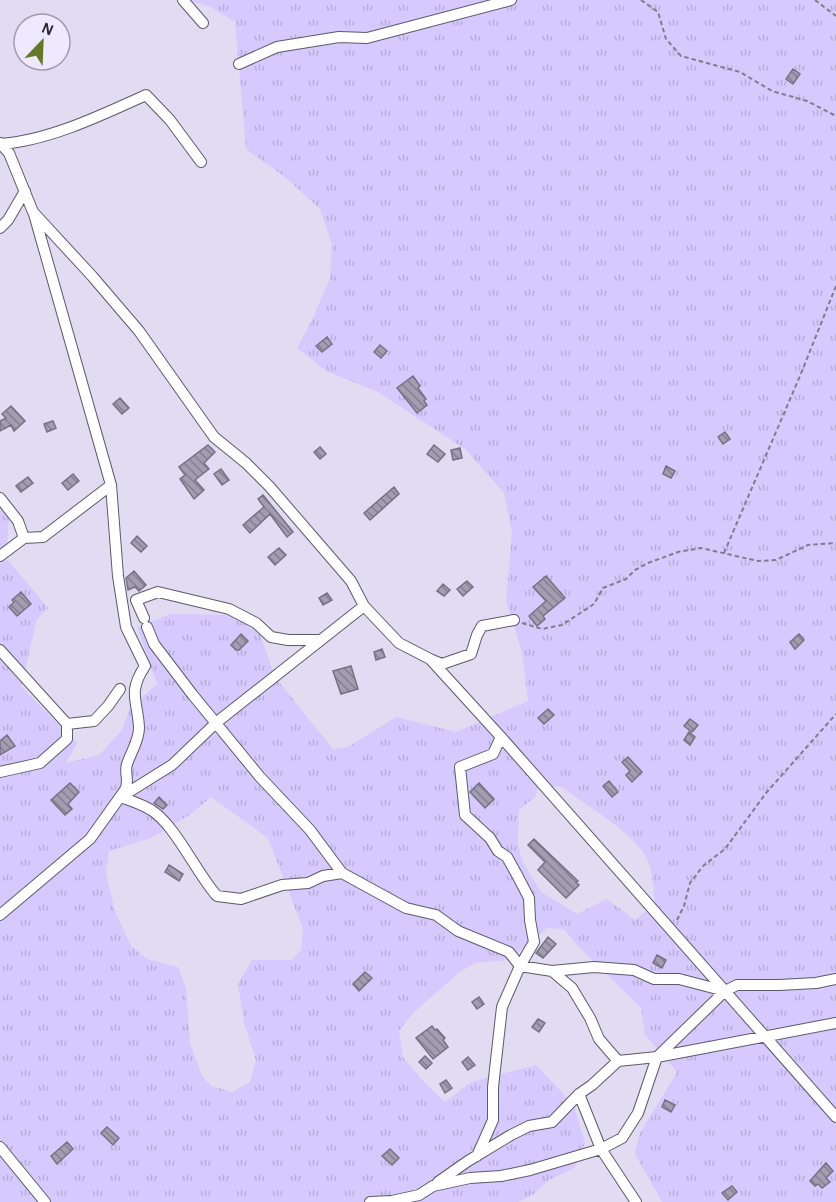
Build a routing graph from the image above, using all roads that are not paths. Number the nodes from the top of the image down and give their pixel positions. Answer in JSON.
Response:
{"nodes":[{"id":1,"x":183,"y":0,"type":"edge"},
{"id":2,"x":511,"y":0,"type":"edge"},
{"id":3,"x":203,"y":22,"type":"dead end"},
{"id":4,"x":239,"y":64,"type":"dead end"},
{"id":5,"x":0,"y":144,"type":"edge"},
{"id":6,"x":201,"y":162,"type":"dead end"},
{"id":7,"x":25,"y":191,"type":"junction"},
{"id":8,"x":33,"y":212,"type":"junction"},
{"id":9,"x":0,"y":228,"type":"edge"},
{"id":10,"x":111,"y":484,"type":"junction"},
{"id":11,"x":0,"y":498,"type":"edge"},
{"id":12,"x":24,"y":538,"type":"junction"},
{"id":13,"x":0,"y":556,"type":"edge"},
{"id":14,"x":364,"y":606,"type":"junction"},
{"id":15,"x":514,"y":620,"type":"road end"},
{"id":16,"x":321,"y":640,"type":"junction"},
{"id":17,"x":0,"y":650,"type":"edge"},
{"id":18,"x":430,"y":659,"type":"junction"},
{"id":19,"x":120,"y":689,"type":"dead end"},
{"id":20,"x":217,"y":722,"type":"junction"},
{"id":21,"x":67,"y":724,"type":"junction"},
{"id":22,"x":501,"y":737,"type":"junction"},
{"id":23,"x":0,"y":772,"type":"edge"},
{"id":24,"x":121,"y":797,"type":"junction"},
{"id":25,"x":342,"y":873,"type":"junction"},
{"id":26,"x":0,"y":915,"type":"edge"},
{"id":27,"x":520,"y":966,"type":"junction"},
{"id":28,"x":552,"y":971,"type":"junction"},
{"id":29,"x":836,"y":979,"type":"edge"},
{"id":30,"x":725,"y":991,"type":"junction"},
{"id":31,"x":836,"y":1023,"type":"edge"},
{"id":32,"x":768,"y":1038,"type":"junction"},
{"id":33,"x":657,"y":1057,"type":"junction"},
{"id":34,"x":618,"y":1061,"type":"junction"},
{"id":35,"x":579,"y":1094,"type":"junction"},
{"id":36,"x":836,"y":1117,"type":"edge"},
{"id":37,"x":0,"y":1147,"type":"edge"},
{"id":38,"x":601,"y":1149,"type":"junction"},
{"id":39,"x":477,"y":1155,"type":"junction"},
{"id":40,"x":433,"y":1186,"type":"junction"},
{"id":41,"x":45,"y":1202,"type":"edge"},
{"id":42,"x":370,"y":1202,"type":"edge"},
{"id":43,"x":636,"y":1202,"type":"edge"}],
"edges":[{"from":1,"to":3,"type":"street"},
{"from":2,"to":4,"type":"street"},
{"from":5,"to":6,"type":"street"},
{"from":5,"to":7,"type":"street"},
{"from":7,"to":8,"type":"street"},
{"from":7,"to":9,"type":"street"},
{"from":8,"to":10,"type":"street"},
{"from":8,"to":14,"type":"street"},
{"from":10,"to":12,"type":"street"},
{"from":10,"to":24,"type":"street"},
{"from":11,"to":12,"type":"street"},
{"from":12,"to":13,"type":"street"},
{"from":14,"to":16,"type":"street"},
{"from":14,"to":18,"type":"street"},
{"from":15,"to":18,"type":"street"},
{"from":16,"to":20,"type":"street"},
{"from":16,"to":20,"type":"street"},
{"from":17,"to":21,"type":"street"},
{"from":18,"to":22,"type":"street"},
{"from":19,"to":21,"type":"street"},
{"from":20,"to":24,"type":"street"},
{"from":20,"to":25,"type":"street"},
{"from":21,"to":23,"type":"street"},
{"from":22,"to":27,"type":"street"},
{"from":22,"to":30,"type":"street"},
{"from":24,"to":25,"type":"street"},
{"from":24,"to":26,"type":"street"},
{"from":25,"to":27,"type":"street"},
{"from":27,"to":28,"type":"street"},
{"from":27,"to":39,"type":"street"},
{"from":28,"to":30,"type":"street"},
{"from":28,"to":34,"type":"street"},
{"from":29,"to":30,"type":"street"},
{"from":30,"to":32,"type":"street"},
{"from":30,"to":33,"type":"street"},
{"from":31,"to":32,"type":"street"},
{"from":32,"to":33,"type":"street"},
{"from":32,"to":36,"type":"street"},
{"from":33,"to":34,"type":"street"},
{"from":33,"to":38,"type":"street"},
{"from":34,"to":35,"type":"street"},
{"from":35,"to":38,"type":"street"},
{"from":35,"to":39,"type":"street"},
{"from":37,"to":41,"type":"street"},
{"from":38,"to":40,"type":"street"},
{"from":38,"to":43,"type":"street"},
{"from":39,"to":40,"type":"street"},
{"from":40,"to":42,"type":"street"}]}
